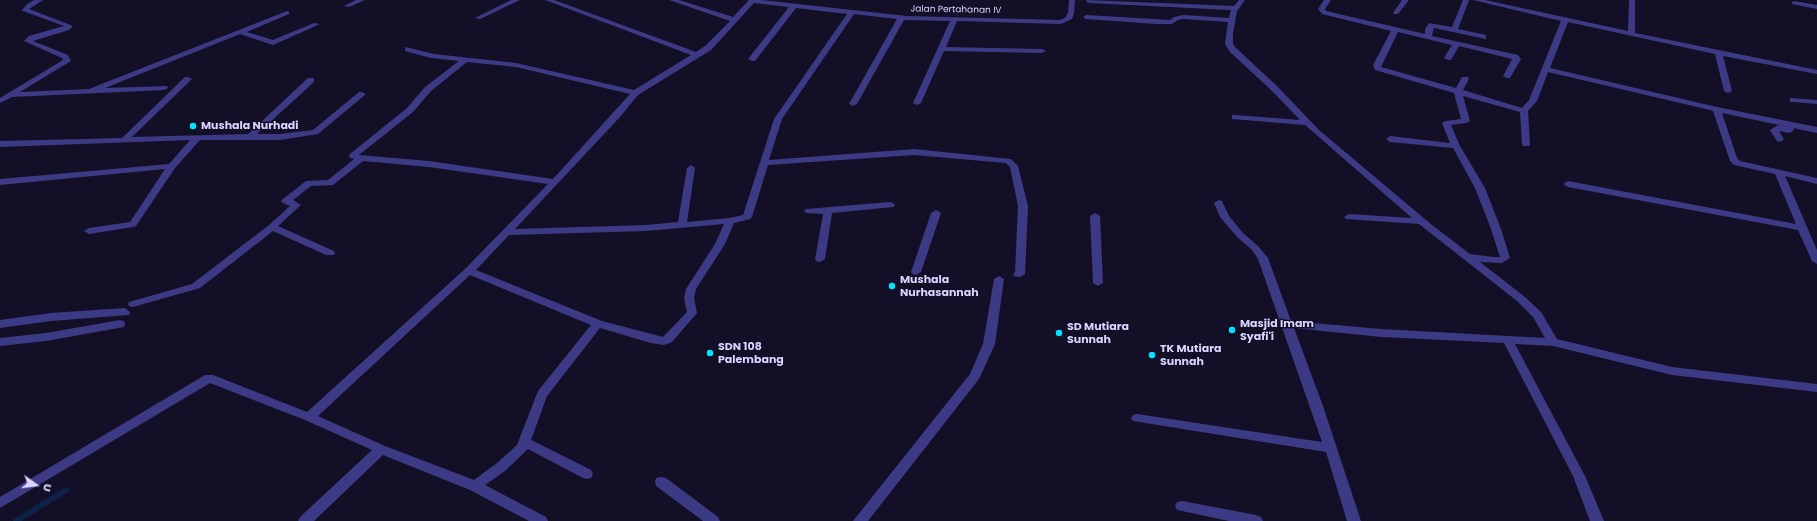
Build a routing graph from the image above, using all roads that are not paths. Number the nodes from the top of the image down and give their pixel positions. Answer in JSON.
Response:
{"nodes":[{"id":1,"x":40,"y":0,"type":"edge"},
{"id":2,"x":362,"y":0,"type":"edge"},
{"id":3,"x":517,"y":0,"type":"edge"},
{"id":4,"x":548,"y":0,"type":"edge"},
{"id":5,"x":672,"y":0,"type":"edge"},
{"id":6,"x":1072,"y":0,"type":"edge"},
{"id":7,"x":1242,"y":0,"type":"edge"},
{"id":8,"x":1328,"y":0,"type":"edge"},
{"id":9,"x":1406,"y":0,"type":"edge"},
{"id":10,"x":1466,"y":0,"type":"edge"},
{"id":11,"x":1476,"y":0,"type":"edge"},
{"id":12,"x":1512,"y":0,"type":"edge"},
{"id":13,"x":1632,"y":0,"type":"edge"},
{"id":14,"x":752,"y":1,"type":"edge"},
{"id":15,"x":1089,"y":1,"type":"edge"},
{"id":16,"x":1794,"y":3,"type":"dead end"},
{"id":17,"x":347,"y":6,"type":"dead end"},
{"id":18,"x":794,"y":6,"type":"junction"},
{"id":19,"x":1508,"y":7,"type":"junction"},
{"id":20,"x":1817,"y":7,"type":"edge"},
{"id":21,"x":1236,"y":8,"type":"junction"},
{"id":22,"x":852,"y":12,"type":"junction"},
{"id":23,"x":1396,"y":12,"type":"dead end"},
{"id":24,"x":287,"y":13,"type":"dead end"},
{"id":25,"x":902,"y":17,"type":"junction"},
{"id":26,"x":1086,"y":17,"type":"dead end"},
{"id":27,"x":478,"y":18,"type":"dead end"},
{"id":28,"x":955,"y":19,"type":"junction"},
{"id":29,"x":734,"y":20,"type":"junction"},
{"id":30,"x":1231,"y":20,"type":"junction"},
{"id":31,"x":1565,"y":20,"type":"junction"},
{"id":32,"x":316,"y":24,"type":"dead end"},
{"id":33,"x":1395,"y":30,"type":"junction"},
{"id":34,"x":1454,"y":30,"type":"junction"},
{"id":35,"x":241,"y":32,"type":"junction"},
{"id":36,"x":1631,"y":35,"type":"junction"},
{"id":37,"x":1428,"y":37,"type":"junction"},
{"id":38,"x":1483,"y":37,"type":"dead end"},
{"id":39,"x":1457,"y":43,"type":"junction"},
{"id":40,"x":408,"y":49,"type":"dead end"},
{"id":41,"x":942,"y":49,"type":"junction"},
{"id":42,"x":1042,"y":50,"type":"dead end"},
{"id":43,"x":1718,"y":53,"type":"junction"},
{"id":44,"x":698,"y":55,"type":"junction"},
{"id":45,"x":1448,"y":58,"type":"dead end"},
{"id":46,"x":752,"y":59,"type":"dead end"},
{"id":47,"x":465,"y":60,"type":"junction"},
{"id":48,"x":1546,"y":69,"type":"junction"},
{"id":49,"x":1817,"y":72,"type":"edge"},
{"id":50,"x":1507,"y":76,"type":"dead end"},
{"id":51,"x":188,"y":79,"type":"dead end"},
{"id":52,"x":1465,"y":79,"type":"dead end"},
{"id":53,"x":311,"y":80,"type":"dead end"},
{"id":54,"x":164,"y":88,"type":"dead end"},
{"id":55,"x":1728,"y":91,"type":"dead end"},
{"id":56,"x":91,"y":92,"type":"junction"},
{"id":57,"x":1458,"y":92,"type":"junction"},
{"id":58,"x":635,"y":93,"type":"junction"},
{"id":59,"x":362,"y":94,"type":"dead end"},
{"id":60,"x":8,"y":95,"type":"junction"},
{"id":61,"x":1793,"y":100,"type":"dead end"},
{"id":62,"x":0,"y":101,"type":"edge"},
{"id":63,"x":1817,"y":102,"type":"edge"},
{"id":64,"x":917,"y":103,"type":"dead end"},
{"id":65,"x":853,"y":104,"type":"dead end"},
{"id":66,"x":1715,"y":109,"type":"junction"},
{"id":67,"x":1524,"y":111,"type":"junction"},
{"id":68,"x":1235,"y":117,"type":"dead end"},
{"id":69,"x":1306,"y":123,"type":"junction"},
{"id":70,"x":1817,"y":130,"type":"edge"},
{"id":71,"x":250,"y":136,"type":"junction"},
{"id":72,"x":1817,"y":136,"type":"edge"},
{"id":73,"x":198,"y":137,"type":"junction"},
{"id":74,"x":1390,"y":139,"type":"dead end"},
{"id":75,"x":1780,"y":139,"type":"dead end"},
{"id":76,"x":124,"y":140,"type":"junction"},
{"id":77,"x":0,"y":144,"type":"edge"},
{"id":78,"x":1526,"y":144,"type":"dead end"},
{"id":79,"x":1456,"y":146,"type":"junction"},
{"id":80,"x":361,"y":158,"type":"junction"},
{"id":81,"x":765,"y":163,"type":"junction"},
{"id":82,"x":172,"y":166,"type":"junction"},
{"id":83,"x":692,"y":168,"type":"dead end"},
{"id":84,"x":1779,"y":173,"type":"junction"},
{"id":85,"x":1817,"y":181,"type":"edge"},
{"id":86,"x":0,"y":182,"type":"edge"},
{"id":87,"x":555,"y":182,"type":"junction"},
{"id":88,"x":1568,"y":184,"type":"dead end"},
{"id":89,"x":1218,"y":203,"type":"dead end"},
{"id":90,"x":890,"y":205,"type":"dead end"},
{"id":91,"x":809,"y":211,"type":"dead end"},
{"id":92,"x":828,"y":211,"type":"junction"},
{"id":93,"x":936,"y":213,"type":"dead end"},
{"id":94,"x":1095,"y":216,"type":"dead end"},
{"id":95,"x":1349,"y":217,"type":"dead end"},
{"id":96,"x":1422,"y":221,"type":"junction"},
{"id":97,"x":730,"y":222,"type":"junction"},
{"id":98,"x":682,"y":225,"type":"junction"},
{"id":99,"x":272,"y":227,"type":"junction"},
{"id":100,"x":1802,"y":228,"type":"junction"},
{"id":101,"x":89,"y":231,"type":"dead end"},
{"id":102,"x":507,"y":232,"type":"junction"},
{"id":103,"x":330,"y":253,"type":"dead end"},
{"id":104,"x":1467,"y":257,"type":"junction"},
{"id":105,"x":820,"y":258,"type":"dead end"},
{"id":106,"x":1817,"y":261,"type":"edge"},
{"id":107,"x":469,"y":271,"type":"junction"},
{"id":108,"x":916,"y":272,"type":"dead end"},
{"id":109,"x":1018,"y":274,"type":"dead end"},
{"id":110,"x":999,"y":279,"type":"dead end"},
{"id":111,"x":1098,"y":283,"type":"dead end"},
{"id":112,"x":133,"y":304,"type":"dead end"},
{"id":113,"x":125,"y":312,"type":"dead end"},
{"id":114,"x":0,"y":324,"type":"edge"},
{"id":115,"x":120,"y":324,"type":"dead end"},
{"id":116,"x":598,"y":324,"type":"junction"},
{"id":117,"x":1287,"y":324,"type":"junction"},
{"id":118,"x":1507,"y":340,"type":"junction"},
{"id":119,"x":0,"y":342,"type":"edge"},
{"id":120,"x":1553,"y":342,"type":"junction"},
{"id":121,"x":1817,"y":388,"type":"edge"},
{"id":122,"x":309,"y":417,"type":"junction"},
{"id":123,"x":1137,"y":418,"type":"dead end"},
{"id":124,"x":525,"y":442,"type":"junction"},
{"id":125,"x":382,"y":448,"type":"junction"},
{"id":126,"x":1330,"y":448,"type":"junction"},
{"id":127,"x":587,"y":474,"type":"dead end"},
{"id":128,"x":661,"y":482,"type":"dead end"},
{"id":129,"x":475,"y":486,"type":"junction"},
{"id":130,"x":0,"y":503,"type":"edge"},
{"id":131,"x":1182,"y":506,"type":"dead end"},
{"id":132,"x":305,"y":521,"type":"edge"},
{"id":133,"x":541,"y":521,"type":"edge"},
{"id":134,"x":713,"y":521,"type":"edge"},
{"id":135,"x":860,"y":521,"type":"edge"},
{"id":136,"x":1256,"y":521,"type":"edge"},
{"id":137,"x":1354,"y":521,"type":"edge"},
{"id":138,"x":1596,"y":521,"type":"edge"}],
"edges":[{"from":1,"to":60,"type":"street"},
{"from":2,"to":17,"type":"street"},
{"from":3,"to":27,"type":"street"},
{"from":4,"to":44,"type":"street"},
{"from":5,"to":29,"type":"street"},
{"from":6,"to":28,"type":"street","name":"Jalan Pertahanan IV"},
{"from":7,"to":21,"type":"street"},
{"from":8,"to":33,"type":"street"},
{"from":9,"to":23,"type":"street"},
{"from":10,"to":34,"type":"street"},
{"from":11,"to":19,"type":"street"},
{"from":12,"to":19,"type":"street"},
{"from":13,"to":36,"type":"street"},
{"from":14,"to":18,"type":"street","name":"Jalan Pertahanan IV"},
{"from":14,"to":29,"type":"street"},
{"from":15,"to":21,"type":"street"},
{"from":16,"to":20,"type":"street"},
{"from":18,"to":22,"type":"street","name":"Jalan Pertahanan IV"},
{"from":18,"to":46,"type":"street"},
{"from":19,"to":31,"type":"street"},
{"from":21,"to":30,"type":"street"},
{"from":22,"to":25,"type":"street","name":"Jalan Pertahanan IV"},
{"from":22,"to":81,"type":"street"},
{"from":24,"to":35,"type":"street"},
{"from":25,"to":28,"type":"street","name":"Jalan Pertahanan IV"},
{"from":25,"to":65,"type":"street"},
{"from":26,"to":30,"type":"street"},
{"from":28,"to":41,"type":"street"},
{"from":29,"to":44,"type":"street"},
{"from":30,"to":69,"type":"street"},
{"from":31,"to":36,"type":"street"},
{"from":31,"to":48,"type":"street"},
{"from":32,"to":35,"type":"street"},
{"from":33,"to":37,"type":"street"},
{"from":33,"to":57,"type":"street"},
{"from":34,"to":37,"type":"street"},
{"from":34,"to":38,"type":"street"},
{"from":35,"to":56,"type":"street"},
{"from":36,"to":43,"type":"street"},
{"from":37,"to":39,"type":"street"},
{"from":39,"to":45,"type":"street"},
{"from":39,"to":50,"type":"street"},
{"from":40,"to":47,"type":"street"},
{"from":41,"to":42,"type":"street"},
{"from":41,"to":64,"type":"street"},
{"from":43,"to":49,"type":"street"},
{"from":43,"to":55,"type":"street"},
{"from":44,"to":58,"type":"street"},
{"from":47,"to":58,"type":"street"},
{"from":47,"to":80,"type":"street"},
{"from":48,"to":66,"type":"street"},
{"from":48,"to":67,"type":"street"},
{"from":51,"to":76,"type":"street"},
{"from":52,"to":57,"type":"street"},
{"from":53,"to":71,"type":"street"},
{"from":54,"to":56,"type":"street"},
{"from":56,"to":60,"type":"street"},
{"from":57,"to":67,"type":"street"},
{"from":57,"to":79,"type":"street"},
{"from":58,"to":87,"type":"street"},
{"from":59,"to":71,"type":"street"},
{"from":60,"to":62,"type":"street"},
{"from":61,"to":63,"type":"street"},
{"from":66,"to":70,"type":"street"},
{"from":66,"to":84,"type":"street"},
{"from":67,"to":78,"type":"street"},
{"from":68,"to":69,"type":"street"},
{"from":69,"to":96,"type":"street"},
{"from":71,"to":73,"type":"street"},
{"from":72,"to":75,"type":"street"},
{"from":73,"to":76,"type":"street"},
{"from":73,"to":82,"type":"street"},
{"from":74,"to":79,"type":"street"},
{"from":76,"to":77,"type":"street"},
{"from":79,"to":104,"type":"street"},
{"from":80,"to":87,"type":"street"},
{"from":80,"to":99,"type":"street"},
{"from":81,"to":97,"type":"street"},
{"from":81,"to":109,"type":"street"},
{"from":82,"to":86,"type":"street"},
{"from":82,"to":101,"type":"street"},
{"from":83,"to":98,"type":"street"},
{"from":84,"to":85,"type":"street"},
{"from":84,"to":100,"type":"street"},
{"from":87,"to":102,"type":"street"},
{"from":88,"to":100,"type":"street"},
{"from":89,"to":117,"type":"street"},
{"from":90,"to":92,"type":"street"},
{"from":91,"to":92,"type":"street"},
{"from":92,"to":105,"type":"street"},
{"from":93,"to":108,"type":"street"},
{"from":94,"to":111,"type":"street"},
{"from":95,"to":96,"type":"street"},
{"from":96,"to":104,"type":"street"},
{"from":97,"to":98,"type":"street"},
{"from":97,"to":116,"type":"street"},
{"from":98,"to":102,"type":"street"},
{"from":99,"to":103,"type":"street"},
{"from":99,"to":112,"type":"street"},
{"from":100,"to":106,"type":"street"},
{"from":102,"to":107,"type":"street"},
{"from":104,"to":120,"type":"street"},
{"from":107,"to":116,"type":"street"},
{"from":107,"to":122,"type":"street"},
{"from":110,"to":135,"type":"street"},
{"from":113,"to":114,"type":"street"},
{"from":115,"to":119,"type":"street"},
{"from":116,"to":124,"type":"street"},
{"from":117,"to":118,"type":"street"},
{"from":117,"to":126,"type":"street"},
{"from":118,"to":120,"type":"street"},
{"from":118,"to":138,"type":"street"},
{"from":120,"to":121,"type":"street"},
{"from":122,"to":125,"type":"street"},
{"from":122,"to":130,"type":"street"},
{"from":123,"to":126,"type":"street"},
{"from":124,"to":127,"type":"street"},
{"from":124,"to":129,"type":"street"},
{"from":125,"to":129,"type":"street"},
{"from":125,"to":132,"type":"street"},
{"from":126,"to":137,"type":"street"},
{"from":128,"to":134,"type":"street"},
{"from":129,"to":133,"type":"street"},
{"from":131,"to":136,"type":"street"}]}
